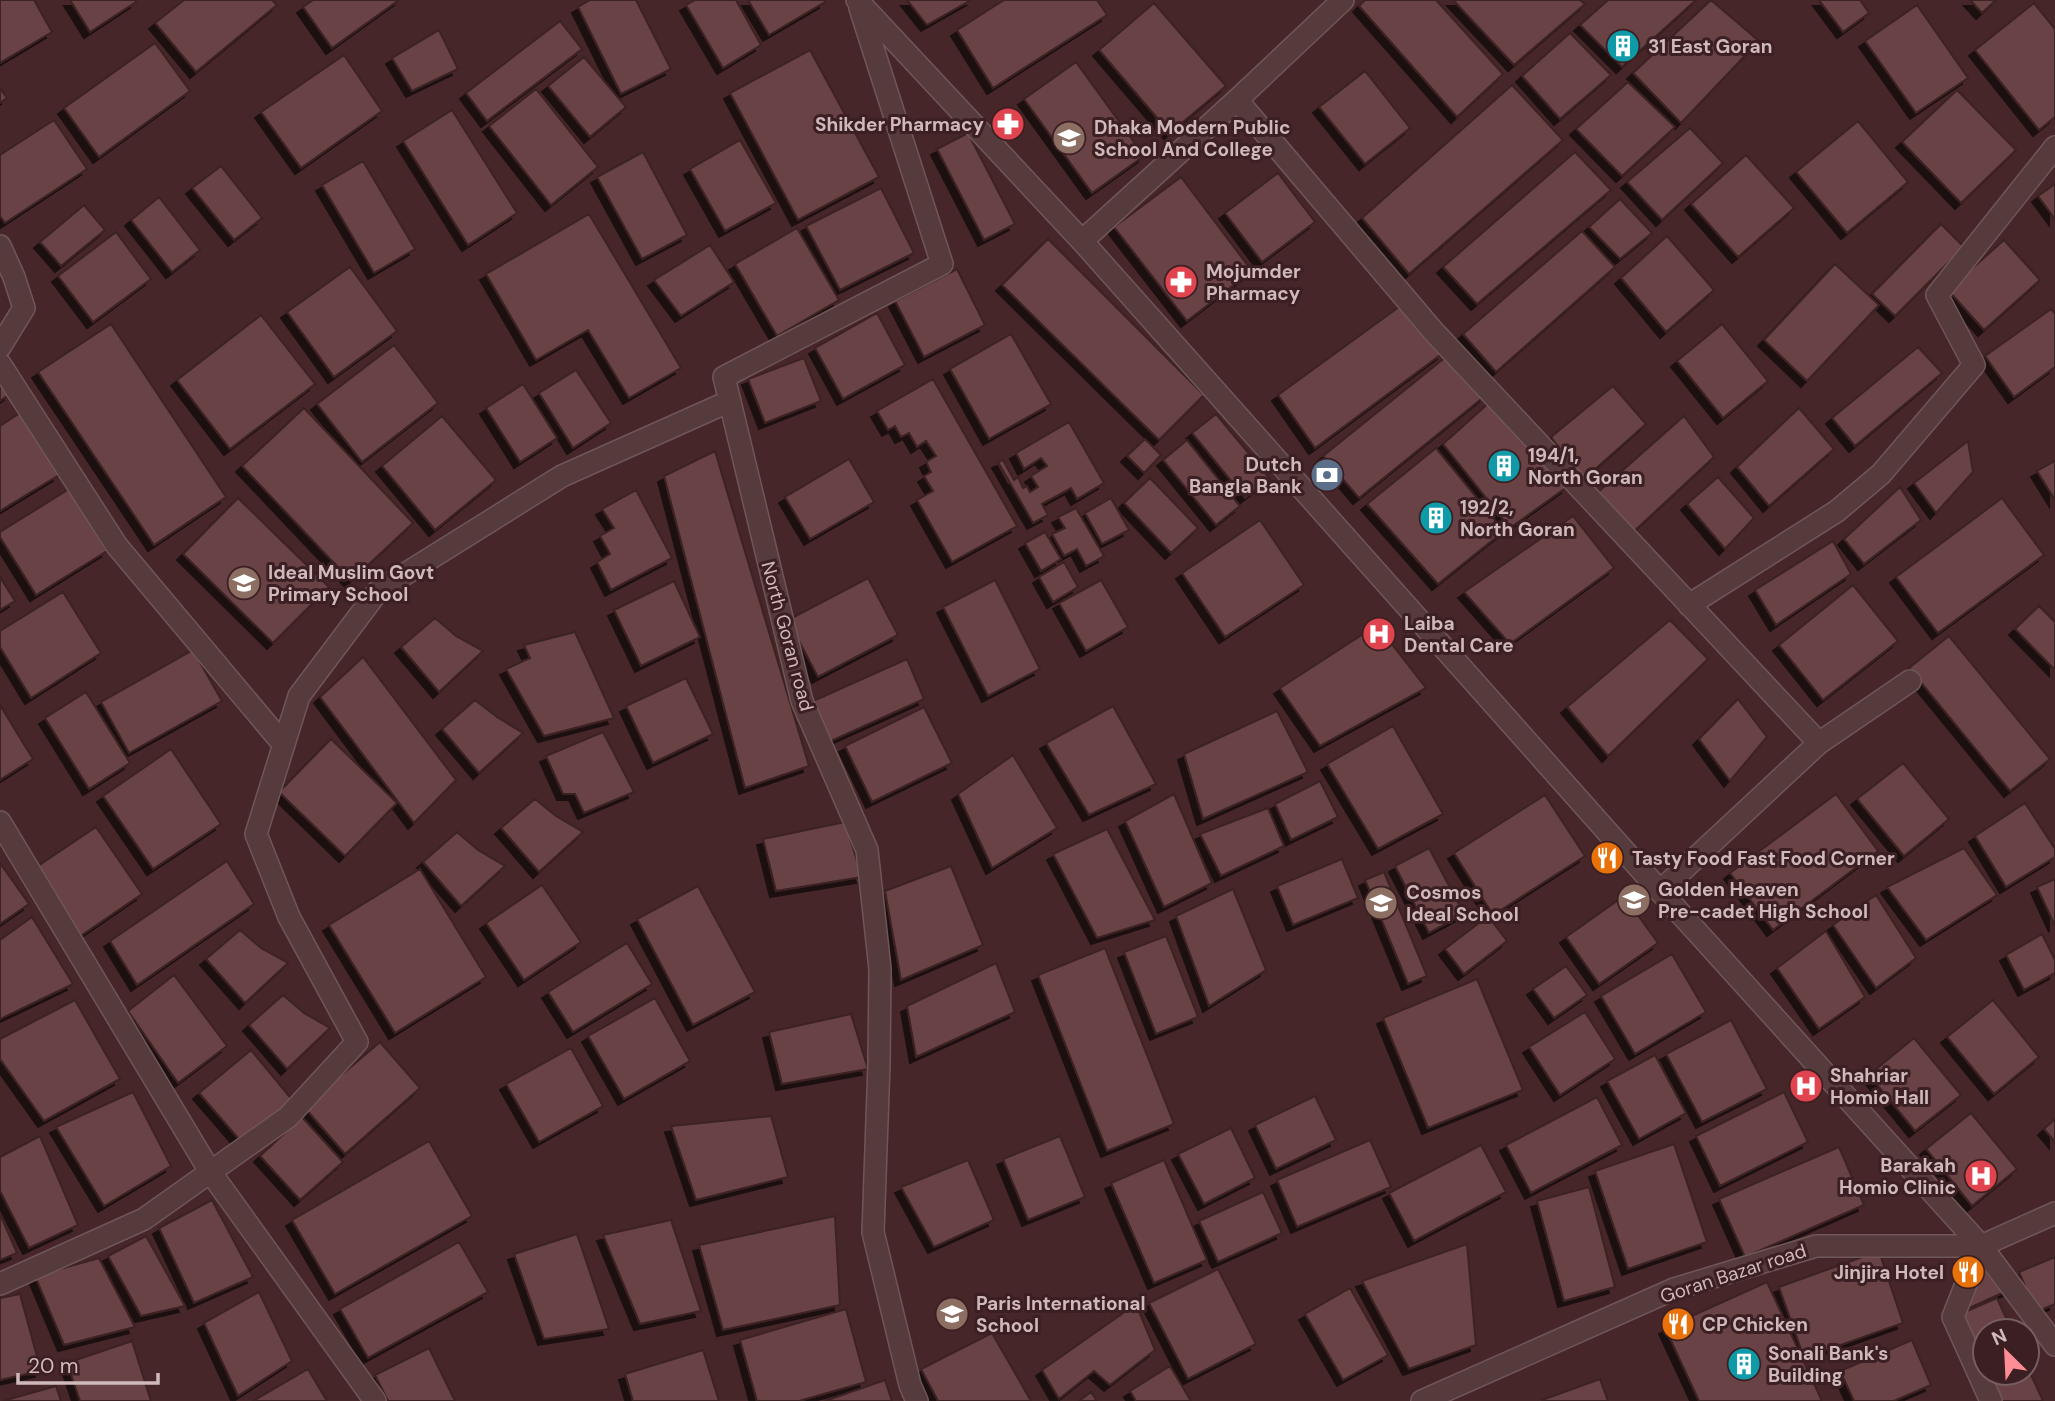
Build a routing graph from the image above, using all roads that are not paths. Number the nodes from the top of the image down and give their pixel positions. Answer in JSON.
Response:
{"nodes":[{"id":1,"x":1343,"y":0,"type":"edge"},
{"id":2,"x":857,"y":1,"type":"edge"},
{"id":3,"x":1237,"y":100,"type":"junction"},
{"id":4,"x":2055,"y":147,"type":"edge"},
{"id":5,"x":1082,"y":241,"type":"junction"},
{"id":6,"x":0,"y":246,"type":"edge"},
{"id":7,"x":0,"y":348,"type":"edge"},
{"id":8,"x":0,"y":364,"type":"edge"},
{"id":9,"x":730,"y":401,"type":"junction"},
{"id":10,"x":1689,"y":605,"type":"junction"},
{"id":11,"x":1910,"y":681,"type":"dead end"},
{"id":12,"x":1819,"y":743,"type":"junction"},
{"id":13,"x":284,"y":744,"type":"junction"},
{"id":14,"x":0,"y":822,"type":"edge"},
{"id":15,"x":1660,"y":891,"type":"junction"},
{"id":16,"x":211,"y":1173,"type":"junction"},
{"id":17,"x":2055,"y":1213,"type":"edge"},
{"id":18,"x":1981,"y":1246,"type":"junction"},
{"id":19,"x":0,"y":1284,"type":"edge"},
{"id":20,"x":2055,"y":1345,"type":"edge"},
{"id":21,"x":375,"y":1401,"type":"edge"},
{"id":22,"x":917,"y":1401,"type":"edge"},
{"id":23,"x":1422,"y":1401,"type":"edge"},
{"id":24,"x":1991,"y":1401,"type":"edge"}],
"edges":[{"from":1,"to":3,"type":"street"},
{"from":2,"to":5,"type":"street"},
{"from":2,"to":9,"type":"street","name":"North Goran road"},
{"from":3,"to":5,"type":"street"},
{"from":3,"to":10,"type":"street"},
{"from":4,"to":10,"type":"street"},
{"from":5,"to":15,"type":"street"},
{"from":6,"to":7,"type":"street"},
{"from":8,"to":13,"type":"street"},
{"from":9,"to":13,"type":"street"},
{"from":9,"to":22,"type":"street","name":"North Goran road"},
{"from":10,"to":12,"type":"street"},
{"from":11,"to":12,"type":"street"},
{"from":12,"to":15,"type":"street"},
{"from":13,"to":16,"type":"street"},
{"from":14,"to":16,"type":"street"},
{"from":15,"to":18,"type":"street"},
{"from":16,"to":19,"type":"street"},
{"from":16,"to":21,"type":"street"},
{"from":17,"to":18,"type":"street"},
{"from":18,"to":20,"type":"street"},
{"from":18,"to":23,"type":"street","name":"Goran Bazar road"},
{"from":18,"to":24,"type":"street"}]}
